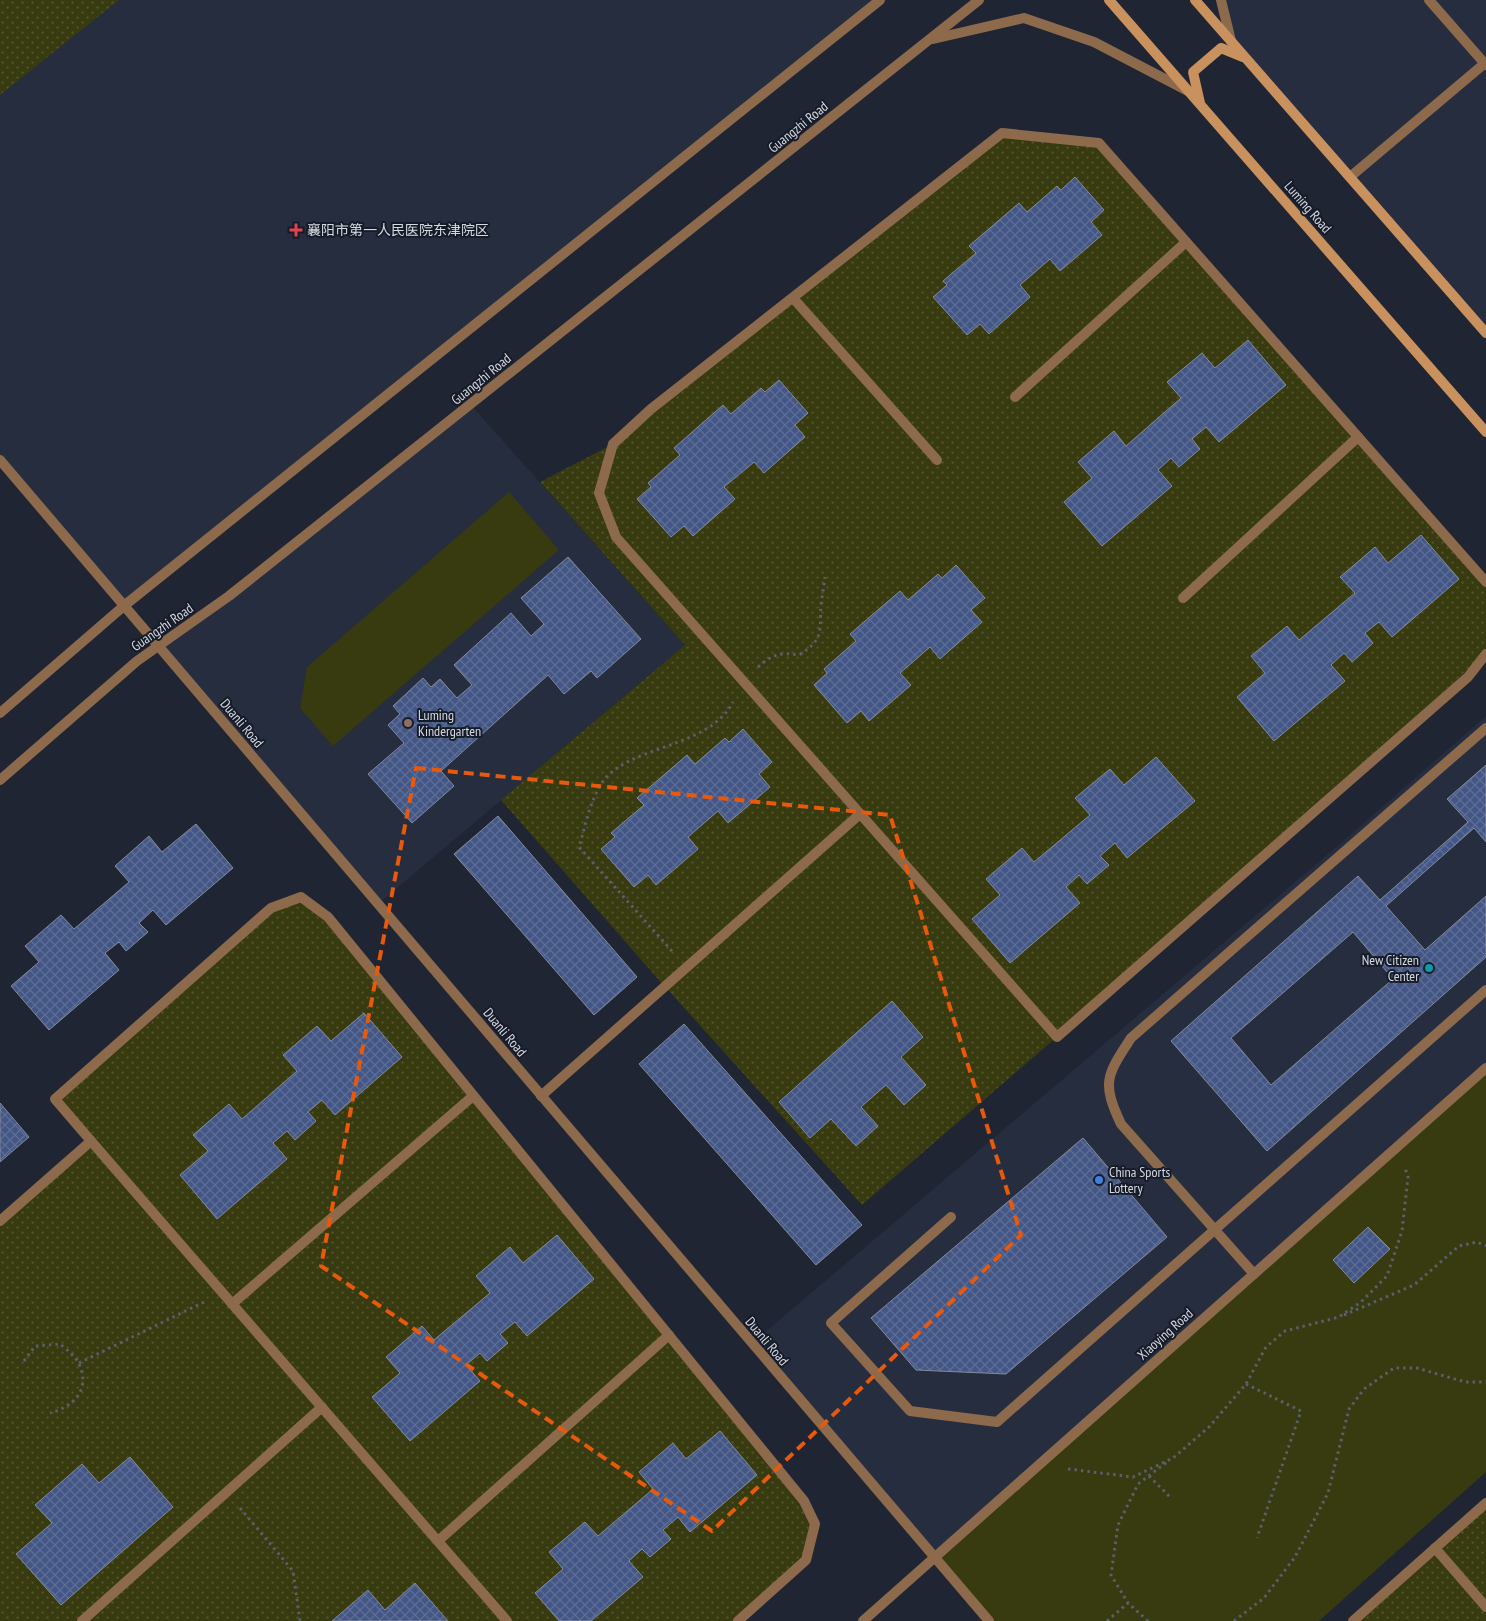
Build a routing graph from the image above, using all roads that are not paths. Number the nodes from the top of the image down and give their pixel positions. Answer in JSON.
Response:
{"nodes":[{"id":1,"x":880,"y":0,"type":"edge"},
{"id":2,"x":979,"y":0,"type":"edge"},
{"id":3,"x":1109,"y":0,"type":"edge"},
{"id":4,"x":1195,"y":0,"type":"edge"},
{"id":5,"x":1221,"y":0,"type":"edge"},
{"id":6,"x":1429,"y":0,"type":"edge"},
{"id":7,"x":929,"y":39,"type":"junction"},
{"id":8,"x":1231,"y":41,"type":"junction"},
{"id":9,"x":1246,"y":58,"type":"junction"},
{"id":10,"x":1485,"y":64,"type":"edge"},
{"id":11,"x":1189,"y":91,"type":"junction"},
{"id":12,"x":1200,"y":104,"type":"junction"},
{"id":13,"x":1350,"y":178,"type":"junction"},
{"id":14,"x":1186,"y":242,"type":"junction"},
{"id":15,"x":793,"y":298,"type":"junction"},
{"id":16,"x":1486,"y":334,"type":"edge"},
{"id":17,"x":1015,"y":397,"type":"dead end"},
{"id":18,"x":1486,"y":432,"type":"edge"},
{"id":19,"x":1358,"y":437,"type":"junction"},
{"id":20,"x":0,"y":460,"type":"edge"},
{"id":21,"x":937,"y":460,"type":"dead end"},
{"id":22,"x":1486,"y":582,"type":"edge"},
{"id":23,"x":1183,"y":598,"type":"dead end"},
{"id":24,"x":125,"y":605,"type":"junction"},
{"id":25,"x":159,"y":646,"type":"junction"},
{"id":26,"x":1486,"y":654,"type":"edge"},
{"id":27,"x":0,"y":713,"type":"edge"},
{"id":28,"x":1486,"y":728,"type":"edge"},
{"id":29,"x":0,"y":780,"type":"edge"},
{"id":30,"x":860,"y":814,"type":"junction"},
{"id":31,"x":1486,"y":990,"type":"edge"},
{"id":32,"x":1486,"y":1068,"type":"edge"},
{"id":33,"x":473,"y":1096,"type":"junction"},
{"id":34,"x":541,"y":1096,"type":"junction"},
{"id":35,"x":91,"y":1141,"type":"junction"},
{"id":36,"x":951,"y":1217,"type":"dead end"},
{"id":37,"x":0,"y":1221,"type":"edge"},
{"id":38,"x":1215,"y":1229,"type":"junction"},
{"id":39,"x":1254,"y":1274,"type":"junction"},
{"id":40,"x":232,"y":1304,"type":"junction"},
{"id":41,"x":669,"y":1335,"type":"junction"},
{"id":42,"x":322,"y":1407,"type":"junction"},
{"id":43,"x":1486,"y":1503,"type":"edge"},
{"id":44,"x":438,"y":1541,"type":"junction"},
{"id":45,"x":1435,"y":1548,"type":"junction"},
{"id":46,"x":934,"y":1558,"type":"junction"},
{"id":47,"x":1486,"y":1607,"type":"edge"},
{"id":48,"x":82,"y":1621,"type":"edge"},
{"id":49,"x":507,"y":1621,"type":"edge"},
{"id":50,"x":738,"y":1621,"type":"edge"},
{"id":51,"x":863,"y":1621,"type":"edge"},
{"id":52,"x":989,"y":1621,"type":"edge"},
{"id":53,"x":1352,"y":1621,"type":"edge"}],
"edges":[{"from":1,"to":24,"type":"street"},
{"from":2,"to":7,"type":"street","name":"Guangzhi Road"},
{"from":3,"to":11,"type":"main road","name":"Luming Road"},
{"from":4,"to":8,"type":"main road"},
{"from":5,"to":8,"type":"street"},
{"from":6,"to":10,"type":"street"},
{"from":7,"to":11,"type":"street"},
{"from":7,"to":25,"type":"street","name":"Guangzhi Road"},
{"from":8,"to":9,"type":"main road"},
{"from":9,"to":12,"type":"main road"},
{"from":9,"to":13,"type":"main road"},
{"from":10,"to":13,"type":"street"},
{"from":11,"to":12,"type":"main road","name":"Luming Road"},
{"from":12,"to":18,"type":"main road","name":"Luming Road"},
{"from":13,"to":16,"type":"main road"},
{"from":14,"to":15,"type":"street"},
{"from":14,"to":17,"type":"street"},
{"from":14,"to":19,"type":"street"},
{"from":15,"to":21,"type":"street"},
{"from":15,"to":30,"type":"street"},
{"from":19,"to":22,"type":"street"},
{"from":19,"to":23,"type":"street"},
{"from":20,"to":24,"type":"street","name":"Duanli Road"},
{"from":24,"to":25,"type":"street","name":"Duanli Road"},
{"from":24,"to":27,"type":"street"},
{"from":25,"to":29,"type":"street","name":"Guangzhi Road"},
{"from":25,"to":34,"type":"street","name":"Duanli Road"},
{"from":26,"to":30,"type":"street"},
{"from":28,"to":38,"type":"street"},
{"from":30,"to":34,"type":"street"},
{"from":31,"to":38,"type":"street"},
{"from":32,"to":39,"type":"street","name":"Xiaoying Road"},
{"from":33,"to":35,"type":"street"},
{"from":33,"to":40,"type":"street"},
{"from":33,"to":41,"type":"street"},
{"from":34,"to":46,"type":"street","name":"Duanli Road"},
{"from":35,"to":37,"type":"street"},
{"from":35,"to":40,"type":"street"},
{"from":36,"to":38,"type":"street"},
{"from":38,"to":39,"type":"street"},
{"from":39,"to":46,"type":"street","name":"Xiaoying Road"},
{"from":40,"to":42,"type":"street"},
{"from":41,"to":44,"type":"street"},
{"from":41,"to":50,"type":"street"},
{"from":42,"to":44,"type":"street"},
{"from":42,"to":48,"type":"street"},
{"from":43,"to":45,"type":"street"},
{"from":44,"to":49,"type":"street"},
{"from":45,"to":47,"type":"street"},
{"from":45,"to":53,"type":"street"},
{"from":46,"to":51,"type":"street","name":"Xiaoying Road"},
{"from":46,"to":52,"type":"street","name":"Duanli Road"}]}
